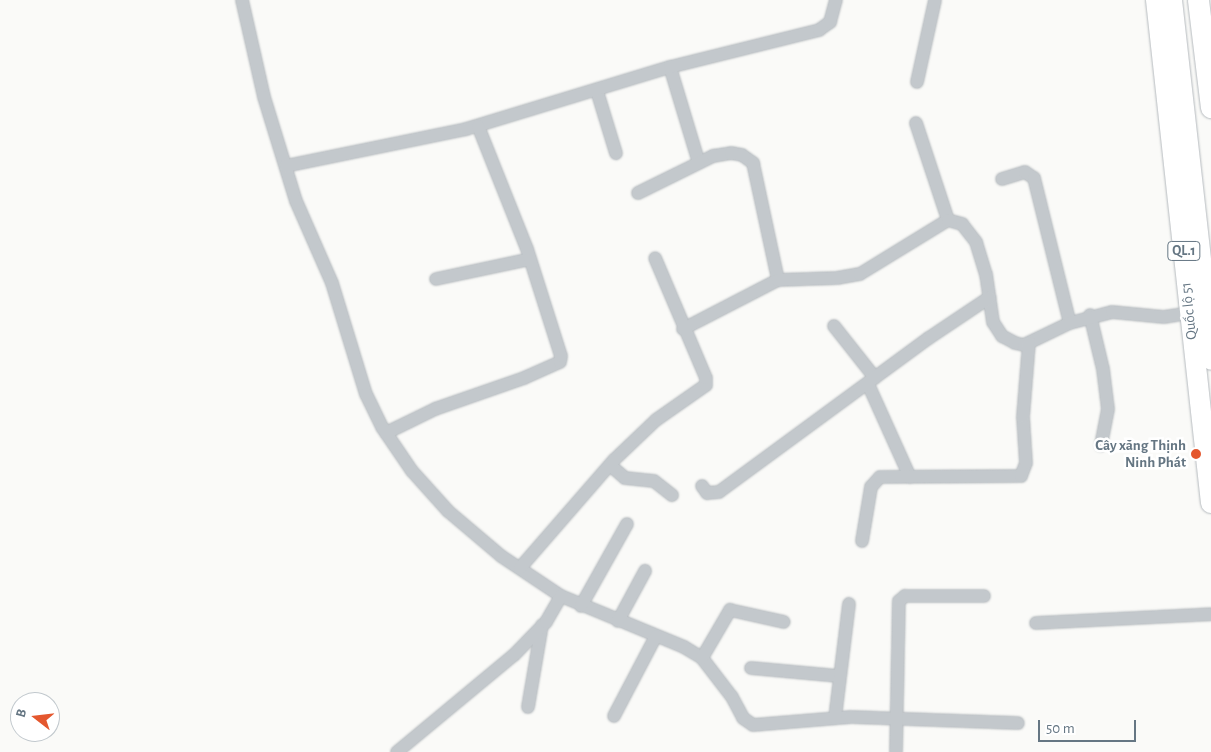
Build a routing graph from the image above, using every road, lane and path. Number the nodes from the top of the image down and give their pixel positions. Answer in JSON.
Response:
{"nodes":[{"id":1,"x":242,"y":0,"type":"edge"},
{"id":2,"x":836,"y":0,"type":"edge"},
{"id":3,"x":935,"y":0,"type":"edge"},
{"id":4,"x":1156,"y":0,"type":"edge"},
{"id":5,"x":1198,"y":0,"type":"edge"},
{"id":6,"x":1168,"y":14,"type":"edge"},
{"id":7,"x":1207,"y":47,"type":"edge"},
{"id":8,"x":670,"y":68,"type":"junction"},
{"id":9,"x":916,"y":82,"type":"dead end"},
{"id":10,"x":597,"y":91,"type":"junction"},
{"id":11,"x":1211,"y":107,"type":"edge"},
{"id":12,"x":916,"y":123,"type":"dead end"},
{"id":13,"x":478,"y":126,"type":"junction"},
{"id":14,"x":616,"y":153,"type":"dead end"},
{"id":15,"x":699,"y":163,"type":"junction"},
{"id":16,"x":286,"y":166,"type":"junction"},
{"id":17,"x":1002,"y":179,"type":"dead end"},
{"id":18,"x":638,"y":193,"type":"dead end"},
{"id":19,"x":948,"y":220,"type":"junction"},
{"id":20,"x":655,"y":258,"type":"dead end"},
{"id":21,"x":530,"y":259,"type":"junction"},
{"id":22,"x":436,"y":279,"type":"dead end"},
{"id":23,"x":778,"y":280,"type":"junction"},
{"id":24,"x":990,"y":297,"type":"junction"},
{"id":25,"x":1090,"y":315,"type":"junction"},
{"id":26,"x":1198,"y":318,"type":"junction"},
{"id":27,"x":1070,"y":323,"type":"junction"},
{"id":28,"x":834,"y":326,"type":"dead end"},
{"id":29,"x":683,"y":329,"type":"junction"},
{"id":30,"x":1029,"y":343,"type":"junction"},
{"id":31,"x":1211,"y":359,"type":"edge"},
{"id":32,"x":872,"y":381,"type":"junction"},
{"id":33,"x":386,"y":433,"type":"junction"},
{"id":34,"x":1101,"y":444,"type":"dead end"},
{"id":35,"x":610,"y":464,"type":"junction"},
{"id":36,"x":910,"y":477,"type":"junction"},
{"id":37,"x":702,"y":486,"type":"dead end"},
{"id":38,"x":672,"y":495,"type":"dead end"},
{"id":39,"x":1211,"y":503,"type":"edge"},
{"id":40,"x":627,"y":524,"type":"dead end"},
{"id":41,"x":862,"y":540,"type":"dead end"},
{"id":42,"x":520,"y":568,"type":"junction"},
{"id":43,"x":645,"y":571,"type":"dead end"},
{"id":44,"x":561,"y":596,"type":"junction"},
{"id":45,"x":984,"y":596,"type":"dead end"},
{"id":46,"x":849,"y":604,"type":"dead end"},
{"id":47,"x":582,"y":606,"type":"junction"},
{"id":48,"x":1211,"y":614,"type":"edge"},
{"id":49,"x":618,"y":621,"type":"junction"},
{"id":50,"x":784,"y":622,"type":"dead end"},
{"id":51,"x":1036,"y":623,"type":"dead end"},
{"id":52,"x":542,"y":626,"type":"junction"},
{"id":53,"x":656,"y":636,"type":"junction"},
{"id":54,"x":702,"y":658,"type":"junction"},
{"id":55,"x":751,"y":668,"type":"dead end"},
{"id":56,"x":839,"y":676,"type":"junction"},
{"id":57,"x":528,"y":707,"type":"dead end"},
{"id":58,"x":614,"y":716,"type":"dead end"},
{"id":59,"x":895,"y":717,"type":"junction"},
{"id":60,"x":835,"y":718,"type":"junction"},
{"id":61,"x":1018,"y":723,"type":"dead end"},
{"id":62,"x":397,"y":752,"type":"edge"},
{"id":63,"x":896,"y":752,"type":"edge"}],
"edges":[{"from":1,"to":16,"type":"street"},
{"from":2,"to":8,"type":"street"},
{"from":3,"to":9,"type":"street"},
{"from":4,"to":6,"type":"main road","name":"Quốc lộ 51","number":"QL.1"},
{"from":5,"to":7,"type":"highway"},
{"from":6,"to":26,"type":"highway","name":"Quốc lộ 51","number":"QL.1"},
{"from":7,"to":11,"type":"highway"},
{"from":8,"to":10,"type":"street"},
{"from":8,"to":15,"type":"street"},
{"from":10,"to":13,"type":"street"},
{"from":10,"to":14,"type":"street"},
{"from":12,"to":19,"type":"street"},
{"from":13,"to":16,"type":"street"},
{"from":13,"to":21,"type":"street"},
{"from":15,"to":18,"type":"street"},
{"from":15,"to":23,"type":"street"},
{"from":16,"to":33,"type":"street"},
{"from":17,"to":27,"type":"street"},
{"from":19,"to":23,"type":"street"},
{"from":19,"to":24,"type":"street"},
{"from":20,"to":29,"type":"street"},
{"from":21,"to":22,"type":"street"},
{"from":21,"to":33,"type":"street"},
{"from":23,"to":29,"type":"street"},
{"from":24,"to":30,"type":"street"},
{"from":24,"to":32,"type":"street"},
{"from":25,"to":26,"type":"street"},
{"from":25,"to":27,"type":"street"},
{"from":25,"to":34,"type":"street"},
{"from":26,"to":31,"type":"highway","name":"Quốc lộ 51","number":"QL.1"},
{"from":26,"to":39,"type":"main road","name":"Quốc lộ 51","number":"QL.1"},
{"from":27,"to":30,"type":"street"},
{"from":28,"to":32,"type":"street"},
{"from":29,"to":35,"type":"street"},
{"from":30,"to":36,"type":"street"},
{"from":32,"to":36,"type":"street"},
{"from":32,"to":37,"type":"street"},
{"from":33,"to":42,"type":"street"},
{"from":35,"to":38,"type":"street"},
{"from":35,"to":42,"type":"street"},
{"from":36,"to":41,"type":"street"},
{"from":40,"to":47,"type":"street"},
{"from":42,"to":44,"type":"street"},
{"from":43,"to":49,"type":"street"},
{"from":44,"to":47,"type":"street"},
{"from":44,"to":52,"type":"street"},
{"from":45,"to":59,"type":"street"},
{"from":46,"to":56,"type":"street"},
{"from":47,"to":49,"type":"street"},
{"from":48,"to":51,"type":"street"},
{"from":49,"to":53,"type":"street"},
{"from":50,"to":54,"type":"street"},
{"from":52,"to":57,"type":"street"},
{"from":52,"to":62,"type":"street"},
{"from":53,"to":54,"type":"street"},
{"from":53,"to":58,"type":"street"},
{"from":54,"to":60,"type":"street"},
{"from":55,"to":56,"type":"street"},
{"from":56,"to":60,"type":"street"},
{"from":59,"to":60,"type":"street"},
{"from":59,"to":61,"type":"street"},
{"from":59,"to":63,"type":"street"}]}
